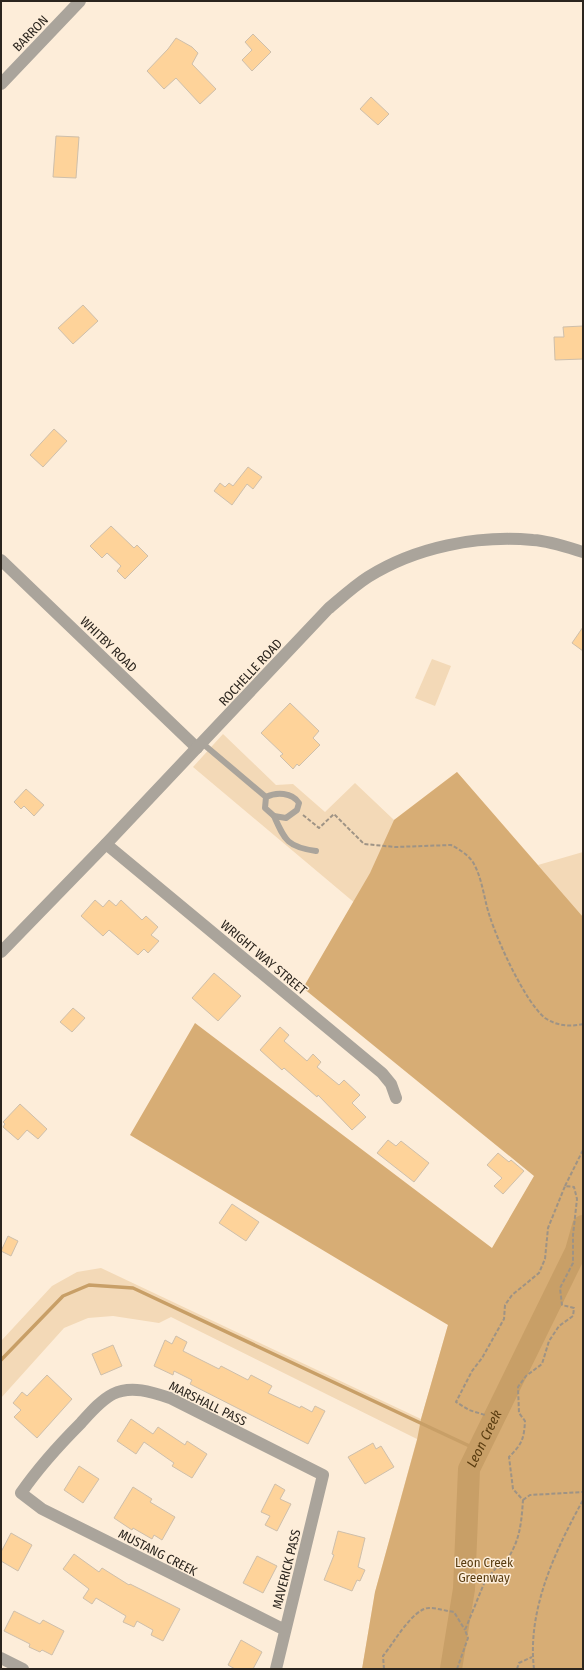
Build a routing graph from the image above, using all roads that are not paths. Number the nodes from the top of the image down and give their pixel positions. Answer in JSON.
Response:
{"nodes":[{"id":1,"x":80,"y":1,"type":"edge"},
{"id":2,"x":1,"y":84,"type":"edge"},
{"id":3,"x":583,"y":552,"type":"edge"},
{"id":4,"x":1,"y":560,"type":"edge"},
{"id":5,"x":200,"y":745,"type":"junction"},
{"id":6,"x":266,"y":797,"type":"junction"},
{"id":7,"x":274,"y":816,"type":"junction"},
{"id":8,"x":106,"y":844,"type":"junction"},
{"id":9,"x":316,"y":851,"type":"dead end"},
{"id":10,"x":1,"y":952,"type":"edge"},
{"id":11,"x":396,"y":1098,"type":"dead end"},
{"id":12,"x":323,"y":1475,"type":"joint"},
{"id":13,"x":21,"y":1493,"type":"joint"},
{"id":14,"x":285,"y":1630,"type":"junction"},
{"id":15,"x":1,"y":1658,"type":"edge"},
{"id":16,"x":23,"y":1669,"type":"edge"},
{"id":17,"x":276,"y":1669,"type":"edge"}],
"edges":[{"from":1,"to":2,"type":"street","name":"BARRON"},
{"from":3,"to":5,"type":"street","name":"ROCHELLE ROAD"},
{"from":4,"to":5,"type":"street","name":"WHITBY ROAD"},
{"from":5,"to":6,"type":"lane"},
{"from":5,"to":8,"type":"street","name":"ROCHELLE ROAD"},
{"from":6,"to":7,"type":"lane"},
{"from":6,"to":7,"type":"lane"},
{"from":7,"to":9,"type":"lane"},
{"from":8,"to":10,"type":"street","name":"ROCHELLE ROAD"},
{"from":8,"to":11,"type":"street","name":"WRIGHT WAY STREET"},
{"from":12,"to":13,"type":"street","name":"MARSHALL PASS"},
{"from":12,"to":14,"type":"street","name":"MAVERICK PASS"},
{"from":13,"to":14,"type":"street","name":"MUSTANG CREEK"},
{"from":14,"to":17,"type":"street","name":"MAVERICK PASS"},
{"from":15,"to":16,"type":"street"}]}
